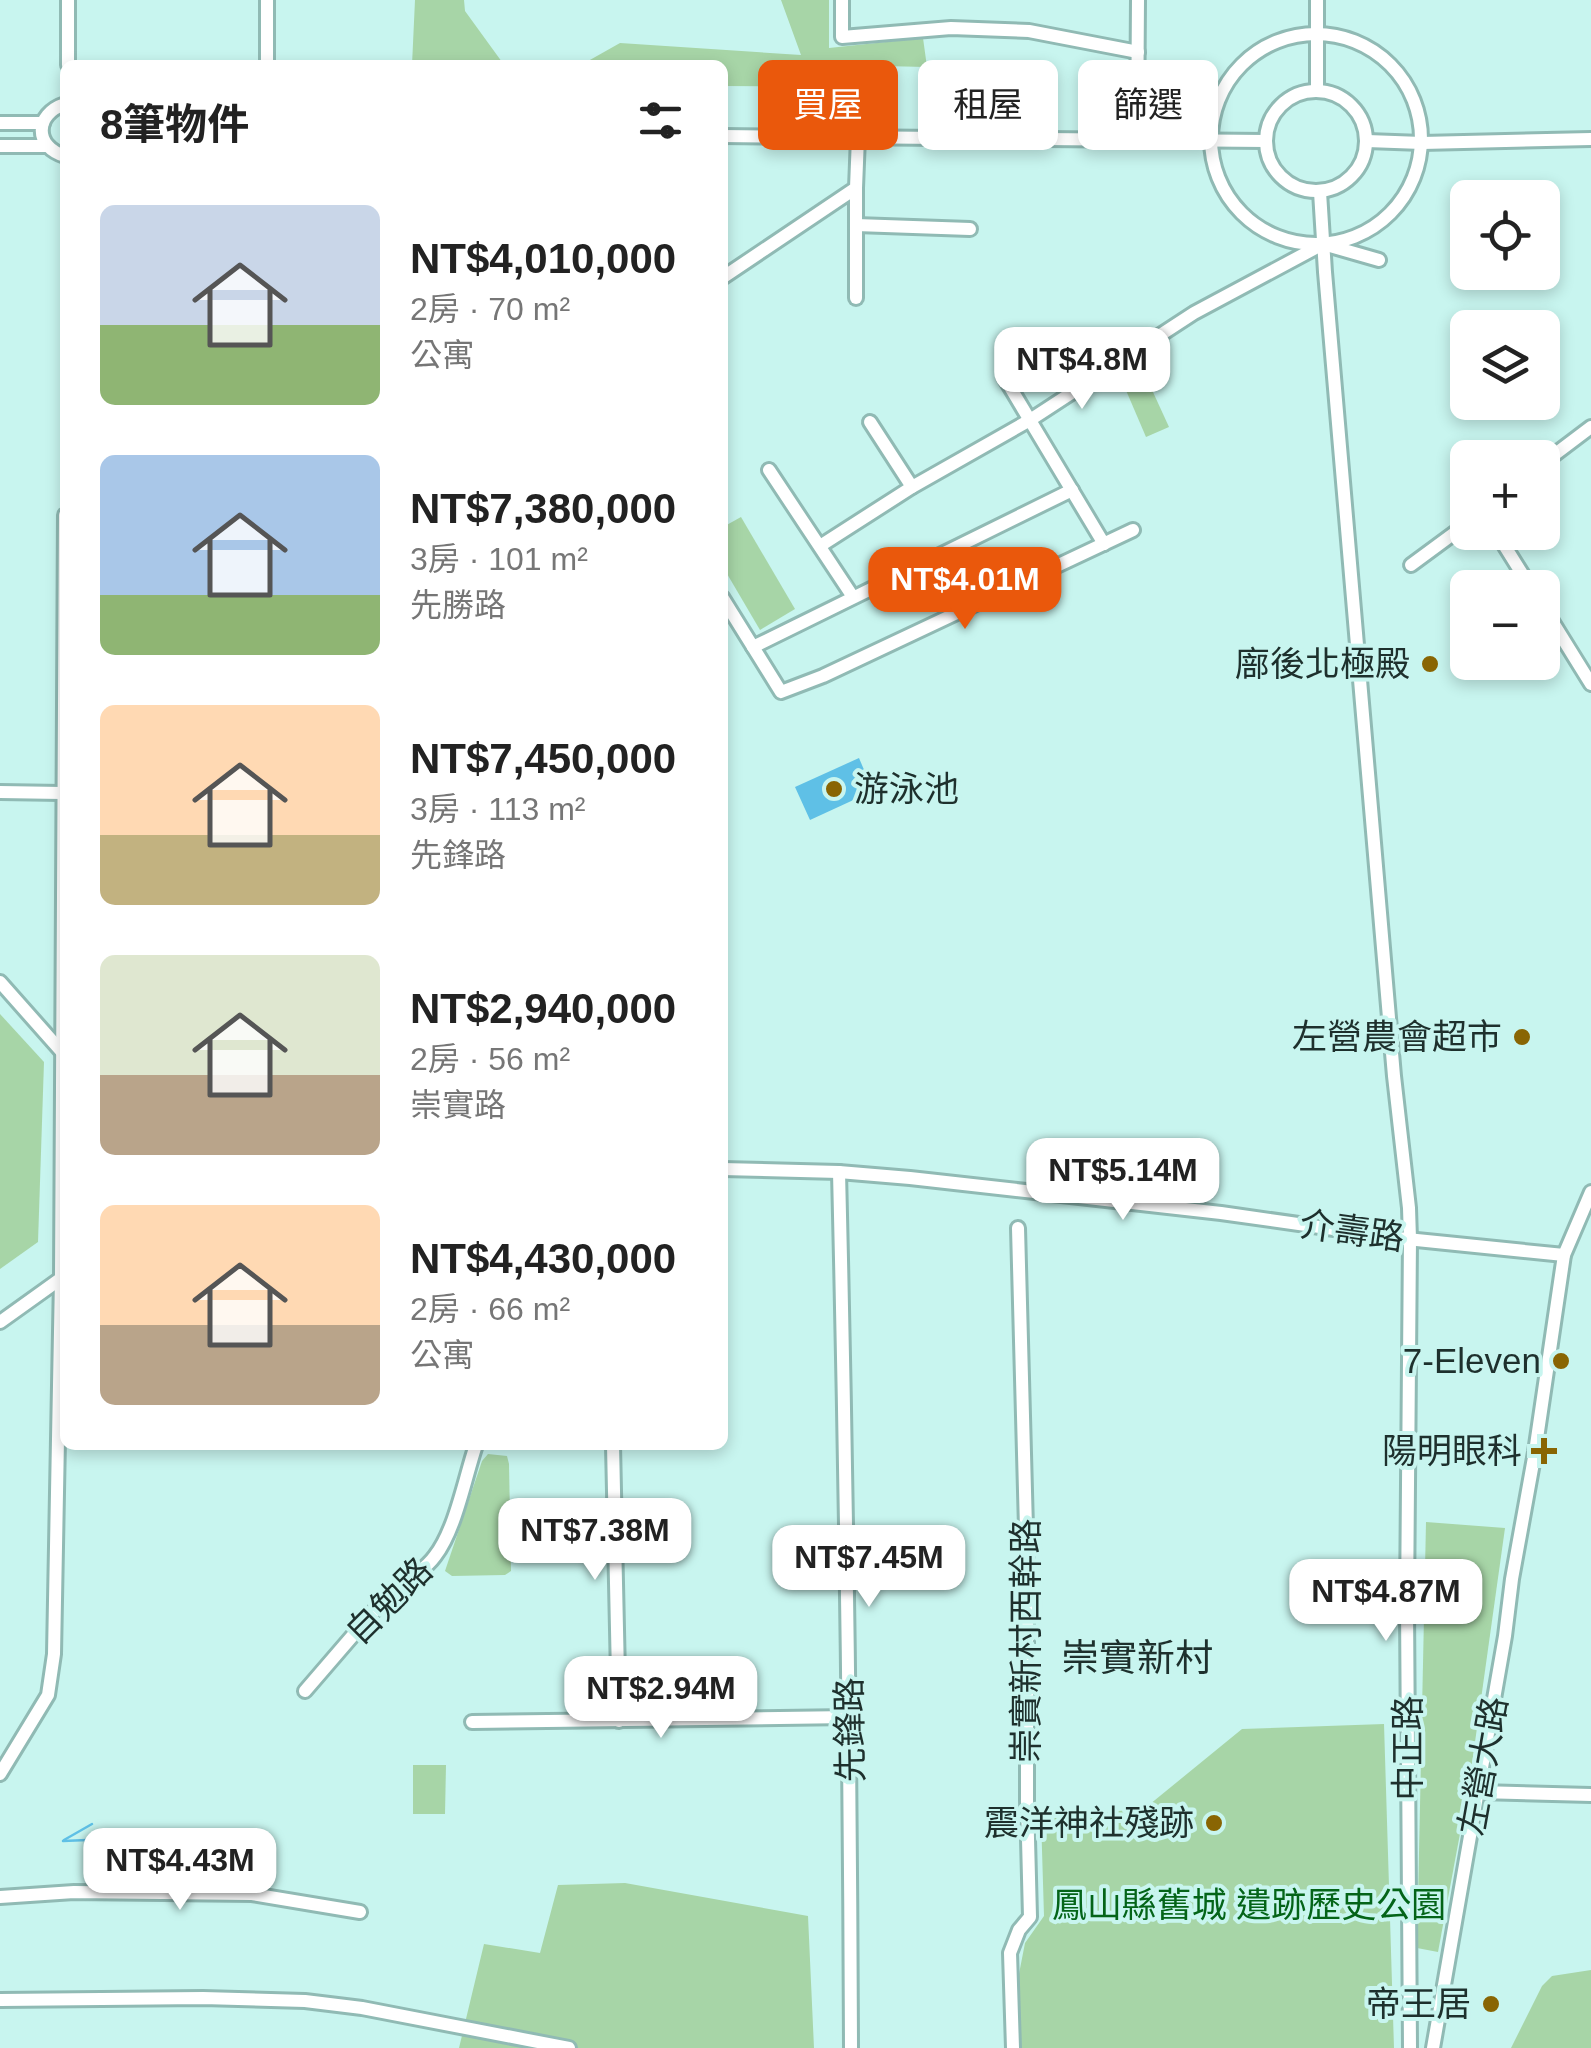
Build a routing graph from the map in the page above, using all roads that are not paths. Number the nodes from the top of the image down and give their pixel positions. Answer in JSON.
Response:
{"nodes":[{"id":1,"x":68,"y":0,"type":"edge"},
{"id":2,"x":268,"y":0,"type":"edge"},
{"id":3,"x":842,"y":0,"type":"edge"},
{"id":4,"x":1138,"y":0,"type":"edge"},
{"id":5,"x":1317,"y":0,"type":"edge"},
{"id":6,"x":1318,"y":33,"type":"junction"},
{"id":7,"x":1138,"y":52,"type":"junction"},
{"id":8,"x":68,"y":60,"type":"edge"},
{"id":9,"x":268,"y":60,"type":"edge"},
{"id":10,"x":1138,"y":60,"type":"edge"},
{"id":11,"x":1317,"y":91,"type":"junction"},
{"id":12,"x":1218,"y":100,"type":"edge"},
{"id":13,"x":60,"y":106,"type":"edge"},
{"id":14,"x":43,"y":123,"type":"junction"},
{"id":15,"x":0,"y":124,"type":"edge"},
{"id":16,"x":728,"y":136,"type":"edge"},
{"id":17,"x":758,"y":136,"type":"edge"},
{"id":18,"x":898,"y":137,"type":"edge"},
{"id":19,"x":1078,"y":138,"type":"edge"},
{"id":20,"x":1218,"y":139,"type":"edge"},
{"id":21,"x":1266,"y":140,"type":"junction"},
{"id":22,"x":1591,"y":140,"type":"edge"},
{"id":23,"x":1367,"y":141,"type":"junction"},
{"id":24,"x":1422,"y":143,"type":"junction"},
{"id":25,"x":0,"y":146,"type":"edge"},
{"id":26,"x":46,"y":146,"type":"junction"},
{"id":27,"x":857,"y":150,"type":"edge"},
{"id":28,"x":1211,"y":150,"type":"edge"},
{"id":29,"x":60,"y":154,"type":"edge"},
{"id":30,"x":856,"y":188,"type":"junction"},
{"id":31,"x":1320,"y":192,"type":"junction"},
{"id":32,"x":856,"y":225,"type":"junction"},
{"id":33,"x":970,"y":229,"type":"dead end"},
{"id":34,"x":1323,"y":244,"type":"junction"},
{"id":35,"x":1379,"y":260,"type":"dead end"},
{"id":36,"x":728,"y":274,"type":"edge"},
{"id":37,"x":856,"y":298,"type":"dead end"},
{"id":38,"x":1004,"y":377,"type":"dead end"},
{"id":39,"x":1030,"y":420,"type":"junction"},
{"id":40,"x":870,"y":422,"type":"dead end"},
{"id":41,"x":1591,"y":428,"type":"edge"},
{"id":42,"x":1560,"y":451,"type":"edge"},
{"id":43,"x":769,"y":470,"type":"dead end"},
{"id":44,"x":912,"y":486,"type":"junction"},
{"id":45,"x":1072,"y":490,"type":"junction"},
{"id":46,"x":1133,"y":530,"type":"dead end"},
{"id":47,"x":1450,"y":536,"type":"edge"},
{"id":48,"x":1104,"y":544,"type":"junction"},
{"id":49,"x":820,"y":546,"type":"junction"},
{"id":50,"x":1411,"y":564,"type":"dead end"},
{"id":51,"x":854,"y":597,"type":"junction"},
{"id":52,"x":728,"y":607,"type":"edge"},
{"id":53,"x":1560,"y":634,"type":"edge"},
{"id":54,"x":753,"y":647,"type":"junction"},
{"id":55,"x":1591,"y":684,"type":"edge"},
{"id":56,"x":0,"y":792,"type":"edge"},
{"id":57,"x":60,"y":793,"type":"edge"},
{"id":58,"x":0,"y":982,"type":"edge"},
{"id":59,"x":60,"y":1050,"type":"edge"},
{"id":60,"x":728,"y":1169,"type":"edge"},
{"id":61,"x":839,"y":1172,"type":"junction"},
{"id":62,"x":1591,"y":1192,"type":"edge"},
{"id":63,"x":1018,"y":1228,"type":"dead end"},
{"id":64,"x":1410,"y":1239,"type":"junction"},
{"id":65,"x":1564,"y":1254,"type":"junction"},
{"id":66,"x":60,"y":1279,"type":"edge"},
{"id":67,"x":0,"y":1322,"type":"edge"},
{"id":68,"x":60,"y":1403,"type":"edge"},
{"id":69,"x":475,"y":1450,"type":"edge"},
{"id":70,"x":613,"y":1450,"type":"edge"},
{"id":71,"x":305,"y":1691,"type":"dead end"},
{"id":72,"x":850,"y":1717,"type":"junction"},
{"id":73,"x":619,"y":1721,"type":"junction"},
{"id":74,"x":472,"y":1722,"type":"dead end"},
{"id":75,"x":0,"y":1774,"type":"edge"},
{"id":76,"x":1479,"y":1792,"type":"junction"},
{"id":77,"x":1591,"y":1795,"type":"edge"},
{"id":78,"x":0,"y":1898,"type":"edge"},
{"id":79,"x":360,"y":1912,"type":"dead end"},
{"id":80,"x":0,"y":2000,"type":"edge"},
{"id":81,"x":569,"y":2048,"type":"edge"},
{"id":82,"x":851,"y":2048,"type":"edge"},
{"id":83,"x":1013,"y":2048,"type":"edge"},
{"id":84,"x":1410,"y":2048,"type":"edge"},
{"id":85,"x":1433,"y":2048,"type":"edge"}],
"edges":[{"from":1,"to":8,"type":"street"},
{"from":2,"to":9,"type":"street"},
{"from":3,"to":7,"type":"street"},
{"from":4,"to":7,"type":"street"},
{"from":5,"to":6,"type":"street"},
{"from":6,"to":11,"type":"street"},
{"from":6,"to":12,"type":"street"},
{"from":6,"to":24,"type":"street"},
{"from":7,"to":10,"type":"street"},
{"from":11,"to":21,"type":"street"},
{"from":11,"to":23,"type":"street"},
{"from":13,"to":14,"type":"street"},
{"from":14,"to":15,"type":"street"},
{"from":14,"to":26,"type":"street"},
{"from":16,"to":17,"type":"street"},
{"from":18,"to":19,"type":"street"},
{"from":20,"to":21,"type":"street"},
{"from":21,"to":31,"type":"street"},
{"from":22,"to":24,"type":"street"},
{"from":23,"to":24,"type":"street"},
{"from":23,"to":31,"type":"street"},
{"from":24,"to":34,"type":"street"},
{"from":25,"to":26,"type":"street"},
{"from":26,"to":29,"type":"street"},
{"from":27,"to":30,"type":"street"},
{"from":28,"to":34,"type":"street"},
{"from":30,"to":32,"type":"street"},
{"from":30,"to":36,"type":"street"},
{"from":31,"to":34,"type":"street","name":"中正路"},
{"from":32,"to":33,"type":"street"},
{"from":32,"to":37,"type":"street"},
{"from":34,"to":35,"type":"street"},
{"from":34,"to":39,"type":"street"},
{"from":34,"to":64,"type":"street","name":"中正路"},
{"from":38,"to":39,"type":"street"},
{"from":39,"to":44,"type":"street"},
{"from":39,"to":45,"type":"street"},
{"from":40,"to":44,"type":"street"},
{"from":41,"to":42,"type":"street"},
{"from":43,"to":49,"type":"street"},
{"from":44,"to":49,"type":"street"},
{"from":45,"to":48,"type":"street"},
{"from":45,"to":51,"type":"street"},
{"from":46,"to":48,"type":"street"},
{"from":47,"to":50,"type":"street"},
{"from":48,"to":54,"type":"street"},
{"from":49,"to":51,"type":"street"},
{"from":51,"to":54,"type":"street"},
{"from":52,"to":54,"type":"street"},
{"from":53,"to":55,"type":"street"},
{"from":56,"to":57,"type":"street"},
{"from":58,"to":59,"type":"street"},
{"from":60,"to":61,"type":"street","name":"介壽路"},
{"from":61,"to":64,"type":"street","name":"介壽路"},
{"from":61,"to":72,"type":"street","name":"先鋒路"},
{"from":62,"to":65,"type":"street","name":"左營大路"},
{"from":63,"to":83,"type":"street","name":"崇實新村西幹路"},
{"from":64,"to":65,"type":"street","name":"介壽路"},
{"from":64,"to":84,"type":"street","name":"中正路"},
{"from":65,"to":76,"type":"street","name":"左營大路"},
{"from":66,"to":67,"type":"street"},
{"from":68,"to":75,"type":"street"},
{"from":69,"to":71,"type":"street","name":"自勉路"},
{"from":70,"to":73,"type":"street"},
{"from":72,"to":73,"type":"street"},
{"from":72,"to":82,"type":"street","name":"先鋒路"},
{"from":73,"to":74,"type":"street"},
{"from":76,"to":77,"type":"street"},
{"from":76,"to":85,"type":"street","name":"左營大路"},
{"from":78,"to":79,"type":"street"},
{"from":80,"to":81,"type":"street"}]}
